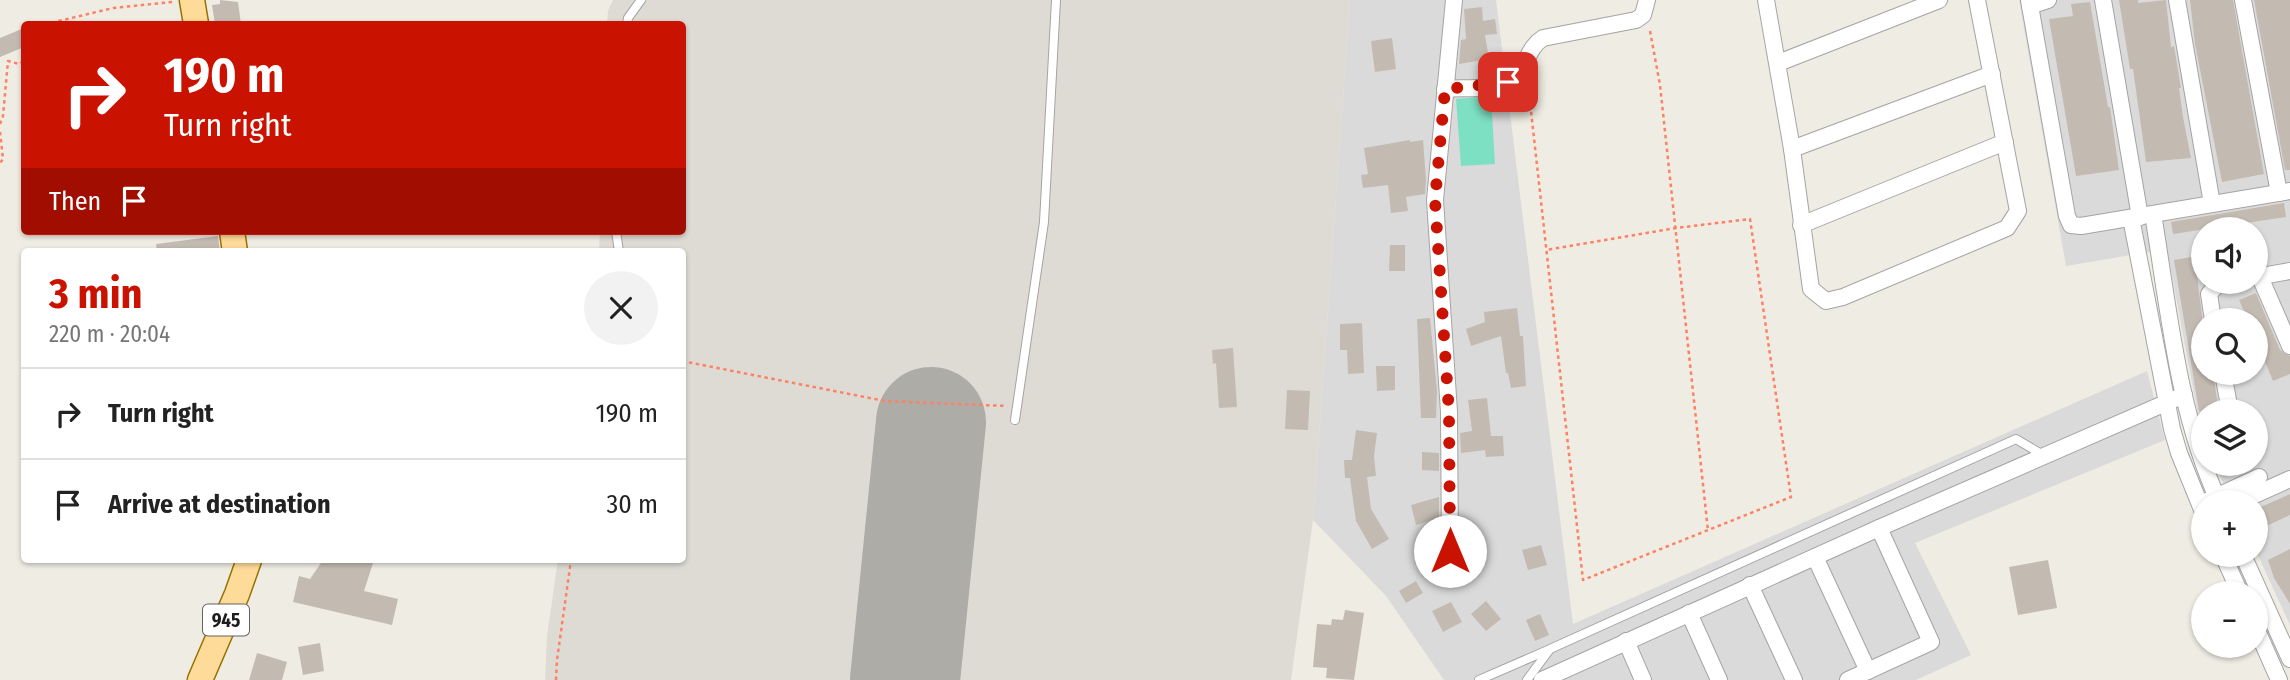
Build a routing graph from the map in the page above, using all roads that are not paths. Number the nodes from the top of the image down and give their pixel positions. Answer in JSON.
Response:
{"nodes":[{"id":1,"x":641,"y":0,"type":"edge"},
{"id":2,"x":1056,"y":0,"type":"edge"},
{"id":3,"x":1454,"y":0,"type":"edge"},
{"id":4,"x":1766,"y":0,"type":"edge"},
{"id":5,"x":1940,"y":0,"type":"edge"},
{"id":6,"x":1977,"y":0,"type":"edge"},
{"id":7,"x":2048,"y":0,"type":"edge"},
{"id":8,"x":2103,"y":0,"type":"edge"},
{"id":9,"x":2177,"y":0,"type":"edge"},
{"id":10,"x":2243,"y":0,"type":"edge"},
{"id":11,"x":182,"y":1,"type":"edge"},
{"id":12,"x":2029,"y":3,"type":"edge"},
{"id":13,"x":1645,"y":8,"type":"edge"},
{"id":14,"x":194,"y":21,"type":"edge"},
{"id":15,"x":628,"y":21,"type":"edge"},
{"id":16,"x":1778,"y":63,"type":"junction"},
{"id":17,"x":1993,"y":74,"type":"junction"},
{"id":18,"x":1445,"y":89,"type":"junction"},
{"id":19,"x":2005,"y":142,"type":"junction"},
{"id":20,"x":1792,"y":149,"type":"junction"},
{"id":21,"x":2285,"y":192,"type":"edge"},
{"id":22,"x":2212,"y":204,"type":"junction"},
{"id":23,"x":2141,"y":216,"type":"junction"},
{"id":24,"x":1801,"y":226,"type":"junction"},
{"id":25,"x":2159,"y":247,"type":"junction"},
{"id":26,"x":2137,"y":251,"type":"junction"},
{"id":27,"x":2290,"y":271,"type":"edge"},
{"id":28,"x":2268,"y":275,"type":"edge"},
{"id":29,"x":2266,"y":294,"type":"edge"},
{"id":30,"x":2290,"y":346,"type":"edge"},
{"id":31,"x":2184,"y":395,"type":"junction"},
{"id":32,"x":2166,"y":401,"type":"junction"},
{"id":33,"x":1015,"y":419,"type":"dead end"},
{"id":34,"x":2043,"y":455,"type":"junction"},
{"id":35,"x":2259,"y":477,"type":"edge"},
{"id":36,"x":2290,"y":479,"type":"edge"},
{"id":37,"x":2200,"y":490,"type":"edge"},
{"id":38,"x":2205,"y":490,"type":"edge"},
{"id":39,"x":2234,"y":490,"type":"edge"},
{"id":40,"x":1879,"y":528,"type":"junction"},
{"id":41,"x":1450,"y":551,"type":"dead end"},
{"id":42,"x":1815,"y":556,"type":"junction"},
{"id":43,"x":248,"y":563,"type":"edge"},
{"id":44,"x":2248,"y":567,"type":"edge"},
{"id":45,"x":1751,"y":585,"type":"junction"},
{"id":46,"x":1689,"y":613,"type":"junction"},
{"id":47,"x":1626,"y":641,"type":"junction"},
{"id":48,"x":1550,"y":649,"type":"junction"},
{"id":49,"x":2268,"y":655,"type":"edge"},
{"id":50,"x":2290,"y":659,"type":"edge"},
{"id":51,"x":1868,"y":671,"type":"junction"},
{"id":52,"x":200,"y":680,"type":"edge"},
{"id":53,"x":1479,"y":680,"type":"edge"},
{"id":54,"x":1527,"y":680,"type":"edge"},
{"id":55,"x":1542,"y":680,"type":"edge"},
{"id":56,"x":1643,"y":680,"type":"edge"},
{"id":57,"x":1719,"y":680,"type":"edge"},
{"id":58,"x":1794,"y":680,"type":"edge"},
{"id":59,"x":1848,"y":680,"type":"edge"},
{"id":60,"x":2279,"y":680,"type":"edge"}],
"edges":[{"from":1,"to":15,"type":"lane"},
{"from":2,"to":33,"type":"lane"},
{"from":3,"to":18,"type":"street"},
{"from":4,"to":16,"type":"street"},
{"from":5,"to":16,"type":"street"},
{"from":6,"to":17,"type":"street"},
{"from":7,"to":12,"type":"street"},
{"from":8,"to":23,"type":"street"},
{"from":9,"to":22,"type":"street"},
{"from":10,"to":21,"type":"street"},
{"from":11,"to":14,"type":"main road"},
{"from":12,"to":23,"type":"street"},
{"from":13,"to":18,"type":"street"},
{"from":16,"to":20,"type":"street"},
{"from":17,"to":19,"type":"street"},
{"from":17,"to":20,"type":"street"},
{"from":18,"to":41,"type":"street"},
{"from":19,"to":24,"type":"street"},
{"from":19,"to":24,"type":"street"},
{"from":20,"to":24,"type":"street"},
{"from":21,"to":22,"type":"street"},
{"from":22,"to":23,"type":"street"},
{"from":23,"to":25,"type":"street"},
{"from":23,"to":26,"type":"street"},
{"from":25,"to":26,"type":"street"},
{"from":25,"to":31,"type":"street"},
{"from":26,"to":32,"type":"street"},
{"from":27,"to":28,"type":"street"},
{"from":29,"to":30,"type":"street"},
{"from":31,"to":32,"type":"street"},
{"from":31,"to":38,"type":"street"},
{"from":32,"to":34,"type":"street"},
{"from":32,"to":37,"type":"street"},
{"from":34,"to":40,"type":"street"},
{"from":34,"to":48,"type":"lane"},
{"from":35,"to":36,"type":"street"},
{"from":35,"to":39,"type":"street"},
{"from":40,"to":42,"type":"street"},
{"from":40,"to":51,"type":"street"},
{"from":42,"to":45,"type":"street"},
{"from":42,"to":51,"type":"street"},
{"from":43,"to":52,"type":"main road","number":"945"},
{"from":44,"to":50,"type":"street"},
{"from":45,"to":46,"type":"street"},
{"from":45,"to":58,"type":"street"},
{"from":46,"to":47,"type":"street"},
{"from":46,"to":57,"type":"street"},
{"from":47,"to":55,"type":"street"},
{"from":47,"to":56,"type":"street"},
{"from":48,"to":53,"type":"lane"},
{"from":48,"to":54,"type":"lane"},
{"from":49,"to":60,"type":"street"},
{"from":51,"to":59,"type":"street"}]}
